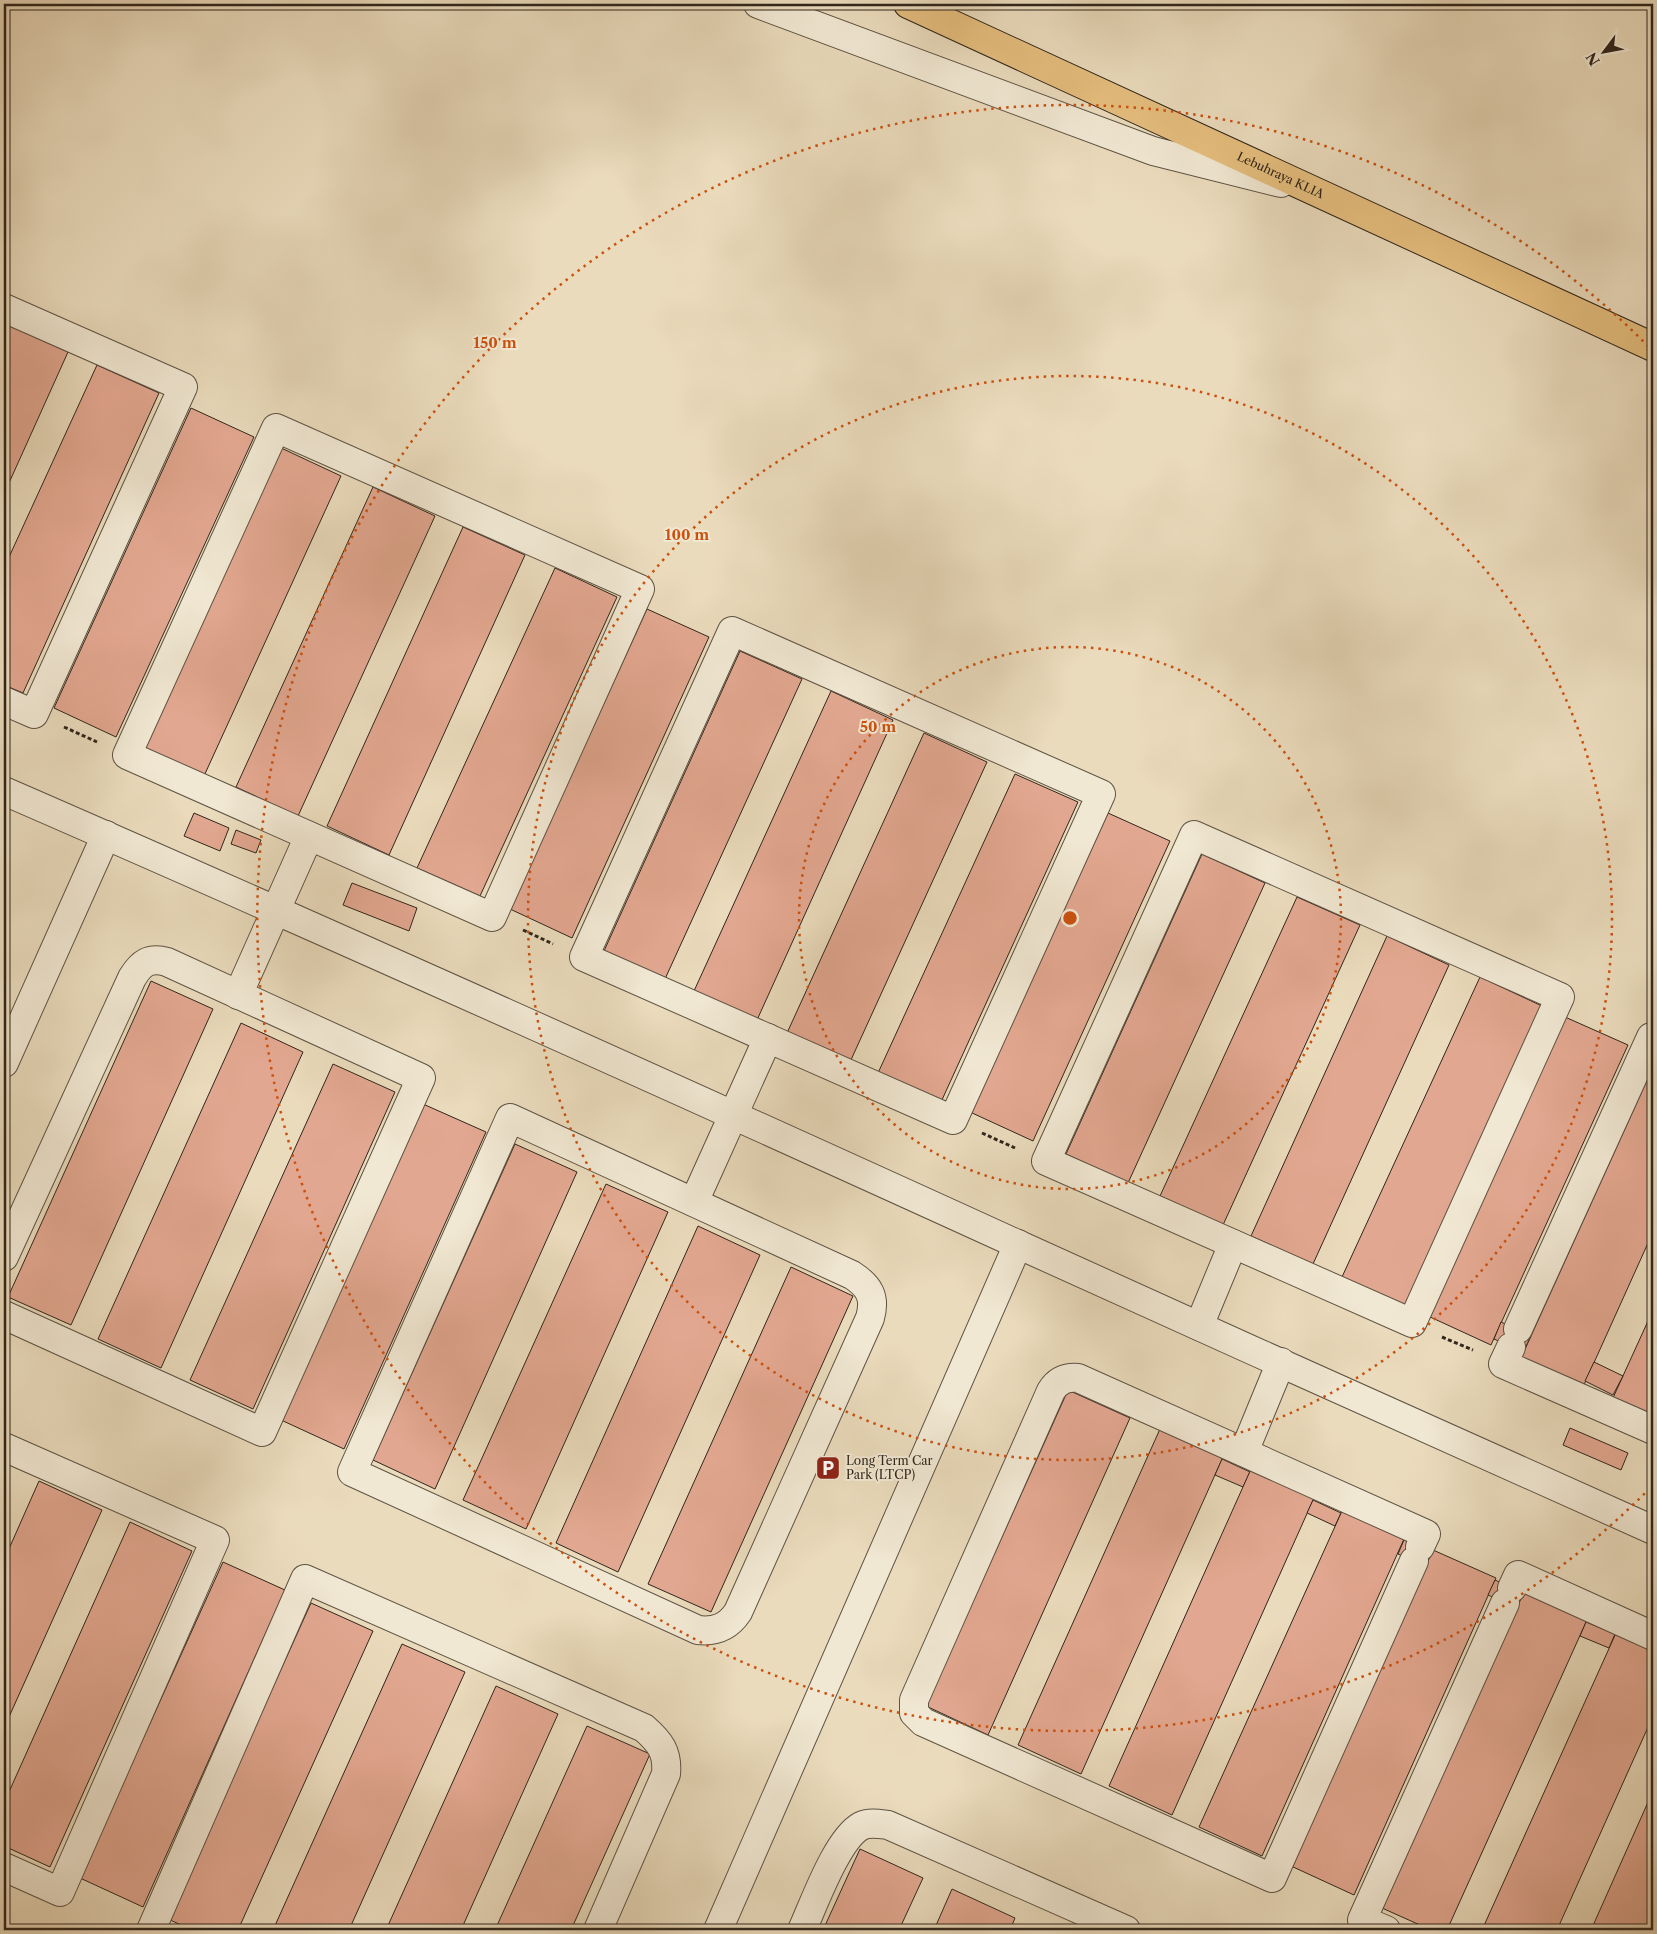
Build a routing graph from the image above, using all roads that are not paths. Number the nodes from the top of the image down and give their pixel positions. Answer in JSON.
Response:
{"nodes":[{"id":1,"x":758,"y":4,"type":"edge"},
{"id":2,"x":908,"y":4,"type":"edge"},
{"id":3,"x":1324,"y":194,"type":"junction"},
{"id":4,"x":4,"y":308,"type":"edge"},
{"id":5,"x":1653,"y":347,"type":"edge"},
{"id":6,"x":4,"y":700,"type":"edge"},
{"id":7,"x":4,"y":791,"type":"edge"},
{"id":8,"x":106,"y":835,"type":"junction"},
{"id":9,"x":309,"y":836,"type":"junction"},
{"id":10,"x":275,"y":909,"type":"junction"},
{"id":11,"x":238,"y":995,"type":"junction"},
{"id":12,"x":768,"y":1038,"type":"junction"},
{"id":13,"x":1653,"y":1038,"type":"edge"},
{"id":14,"x":4,"y":1063,"type":"edge"},
{"id":15,"x":733,"y":1114,"type":"junction"},
{"id":16,"x":694,"y":1202,"type":"junction"},
{"id":17,"x":1018,"y":1244,"type":"junction"},
{"id":18,"x":1233,"y":1244,"type":"junction"},
{"id":19,"x":4,"y":1257,"type":"edge"},
{"id":20,"x":4,"y":1315,"type":"edge"},
{"id":21,"x":1199,"y":1326,"type":"junction"},
{"id":22,"x":1282,"y":1362,"type":"junction"},
{"id":23,"x":1653,"y":1430,"type":"edge"},
{"id":24,"x":4,"y":1448,"type":"edge"},
{"id":25,"x":1244,"y":1452,"type":"junction"},
{"id":26,"x":1653,"y":1530,"type":"edge"},
{"id":27,"x":1653,"y":1636,"type":"edge"},
{"id":28,"x":4,"y":1867,"type":"edge"},
{"id":29,"x":151,"y":1930,"type":"edge"},
{"id":30,"x":598,"y":1930,"type":"edge"},
{"id":31,"x":718,"y":1930,"type":"edge"},
{"id":32,"x":802,"y":1930,"type":"edge"},
{"id":33,"x":1126,"y":1930,"type":"edge"},
{"id":34,"x":1386,"y":1930,"type":"edge"}],
"edges":[{"from":1,"to":3,"type":"street"},
{"from":2,"to":3,"type":"main road","name":"Lebuhraya KLIA"},
{"from":3,"to":5,"type":"main road","name":"Lebuhraya KLIA"},
{"from":4,"to":6,"type":"street"},
{"from":7,"to":8,"type":"street"},
{"from":8,"to":10,"type":"street"},
{"from":8,"to":14,"type":"street"},
{"from":9,"to":9,"type":"street"},
{"from":9,"to":10,"type":"street"},
{"from":10,"to":11,"type":"street"},
{"from":10,"to":15,"type":"street"},
{"from":11,"to":19,"type":"street"},
{"from":11,"to":20,"type":"street"},
{"from":12,"to":12,"type":"street"},
{"from":12,"to":15,"type":"street"},
{"from":13,"to":23,"type":"street"},
{"from":15,"to":16,"type":"street"},
{"from":15,"to":17,"type":"street"},
{"from":16,"to":16,"type":"street"},
{"from":17,"to":21,"type":"street"},
{"from":17,"to":31,"type":"street"},
{"from":18,"to":18,"type":"street"},
{"from":18,"to":21,"type":"street"},
{"from":21,"to":22,"type":"street"},
{"from":22,"to":25,"type":"street"},
{"from":22,"to":26,"type":"street"},
{"from":24,"to":28,"type":"street"},
{"from":25,"to":25,"type":"street"},
{"from":27,"to":34,"type":"street"},
{"from":29,"to":30,"type":"street"},
{"from":32,"to":33,"type":"street"}]}
